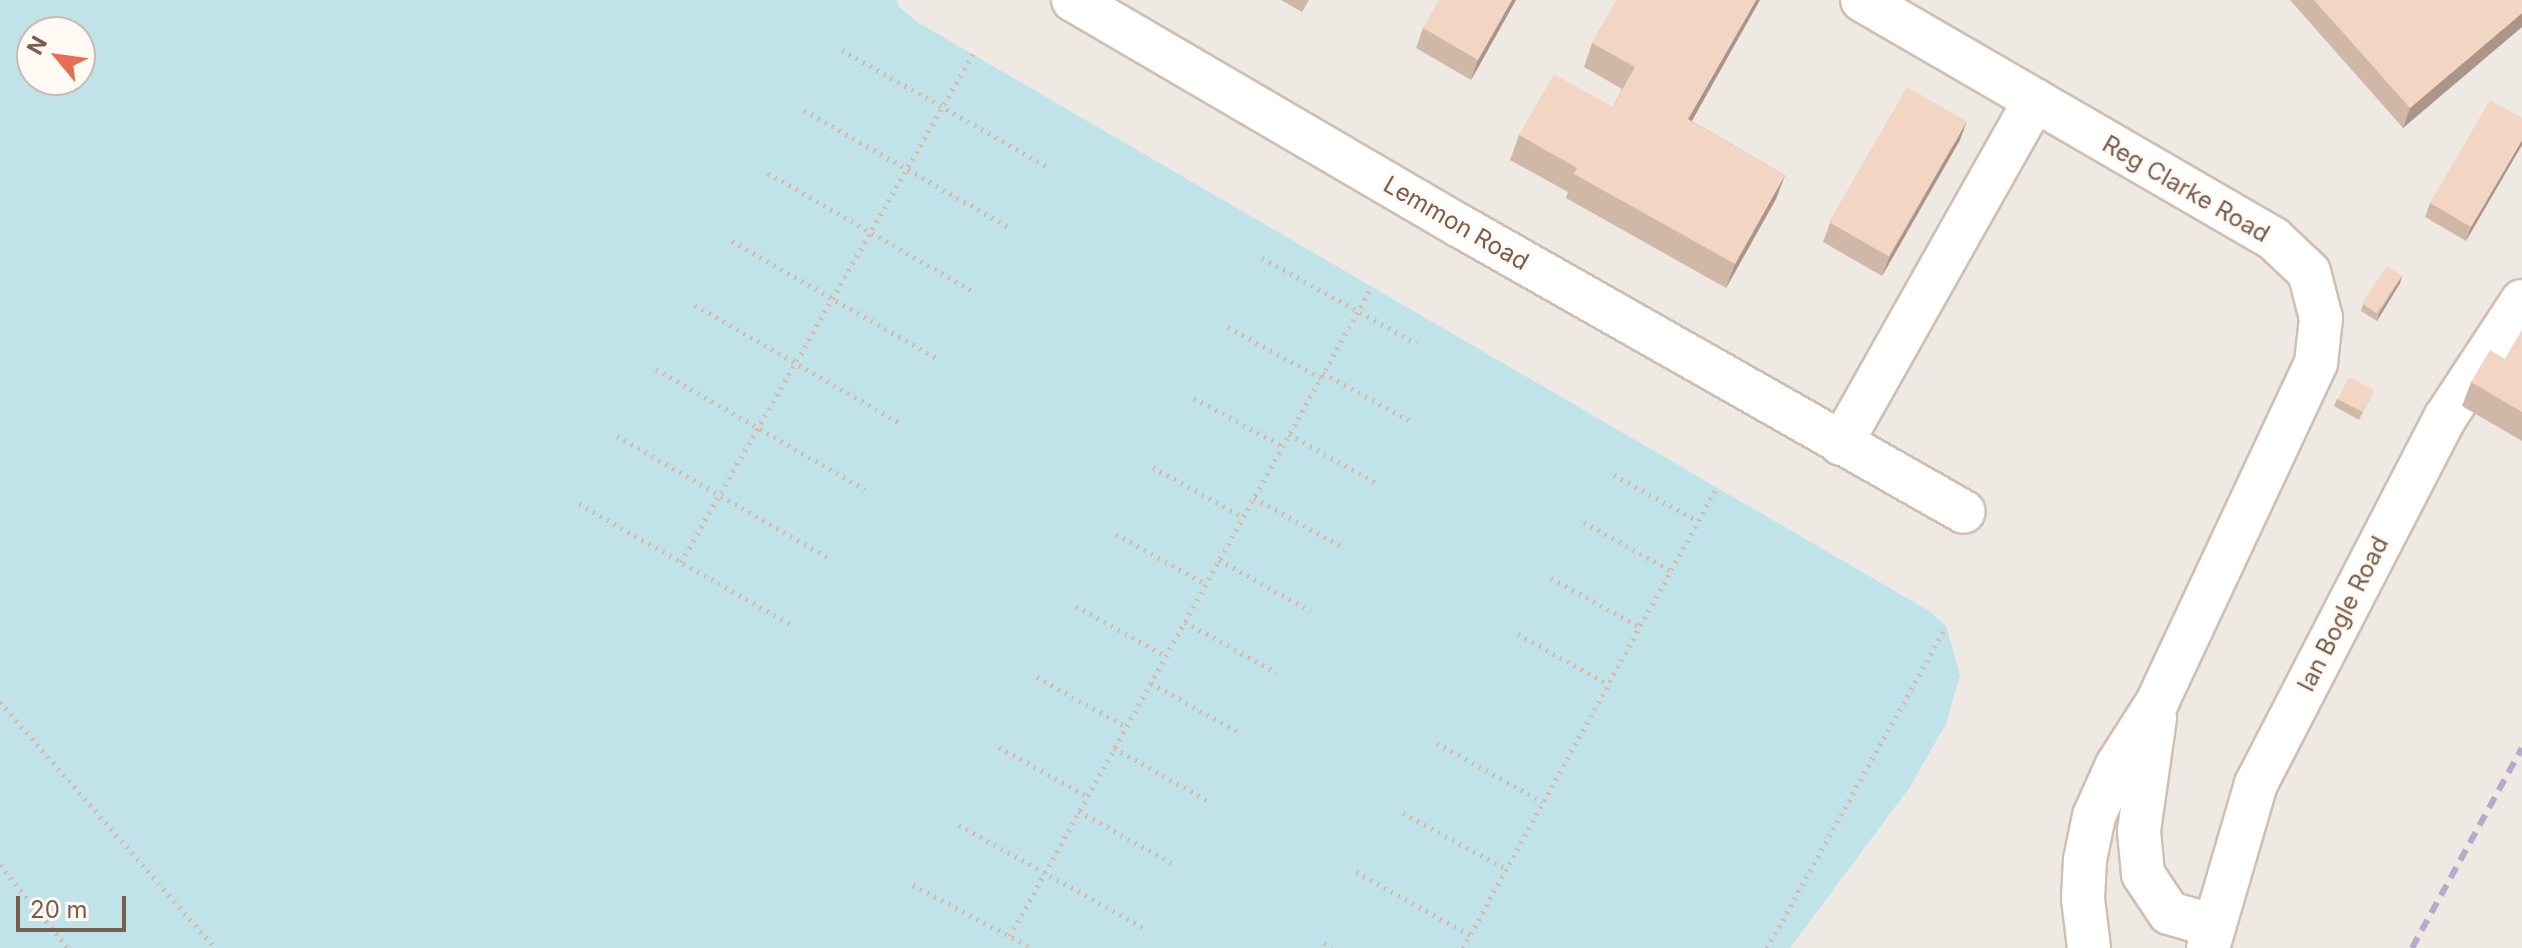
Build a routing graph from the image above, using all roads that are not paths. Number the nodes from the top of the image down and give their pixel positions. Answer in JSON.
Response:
{"nodes":[{"id":1,"x":1073,"y":0,"type":"edge"},
{"id":2,"x":1862,"y":0,"type":"edge"},
{"id":3,"x":2035,"y":100,"type":"junction"},
{"id":4,"x":2522,"y":301,"type":"edge"},
{"id":5,"x":1841,"y":444,"type":"junction"},
{"id":6,"x":1964,"y":512,"type":"dead end"},
{"id":7,"x":2158,"y":701,"type":"junction"},
{"id":8,"x":2211,"y":937,"type":"edge"},
{"id":9,"x":2089,"y":948,"type":"edge"}],
"edges":[{"from":1,"to":5,"type":"street","name":"Lemmon Road"},
{"from":2,"to":3,"type":"street","name":"Reg Clarke Road"},
{"from":3,"to":5,"type":"street"},
{"from":3,"to":7,"type":"street","name":"Reg Clarke Road"},
{"from":4,"to":8,"type":"street","name":"Ian Bogle Road"},
{"from":5,"to":6,"type":"street","name":"Lemmon Road"},
{"from":7,"to":8,"type":"street"},
{"from":7,"to":9,"type":"street"}]}
